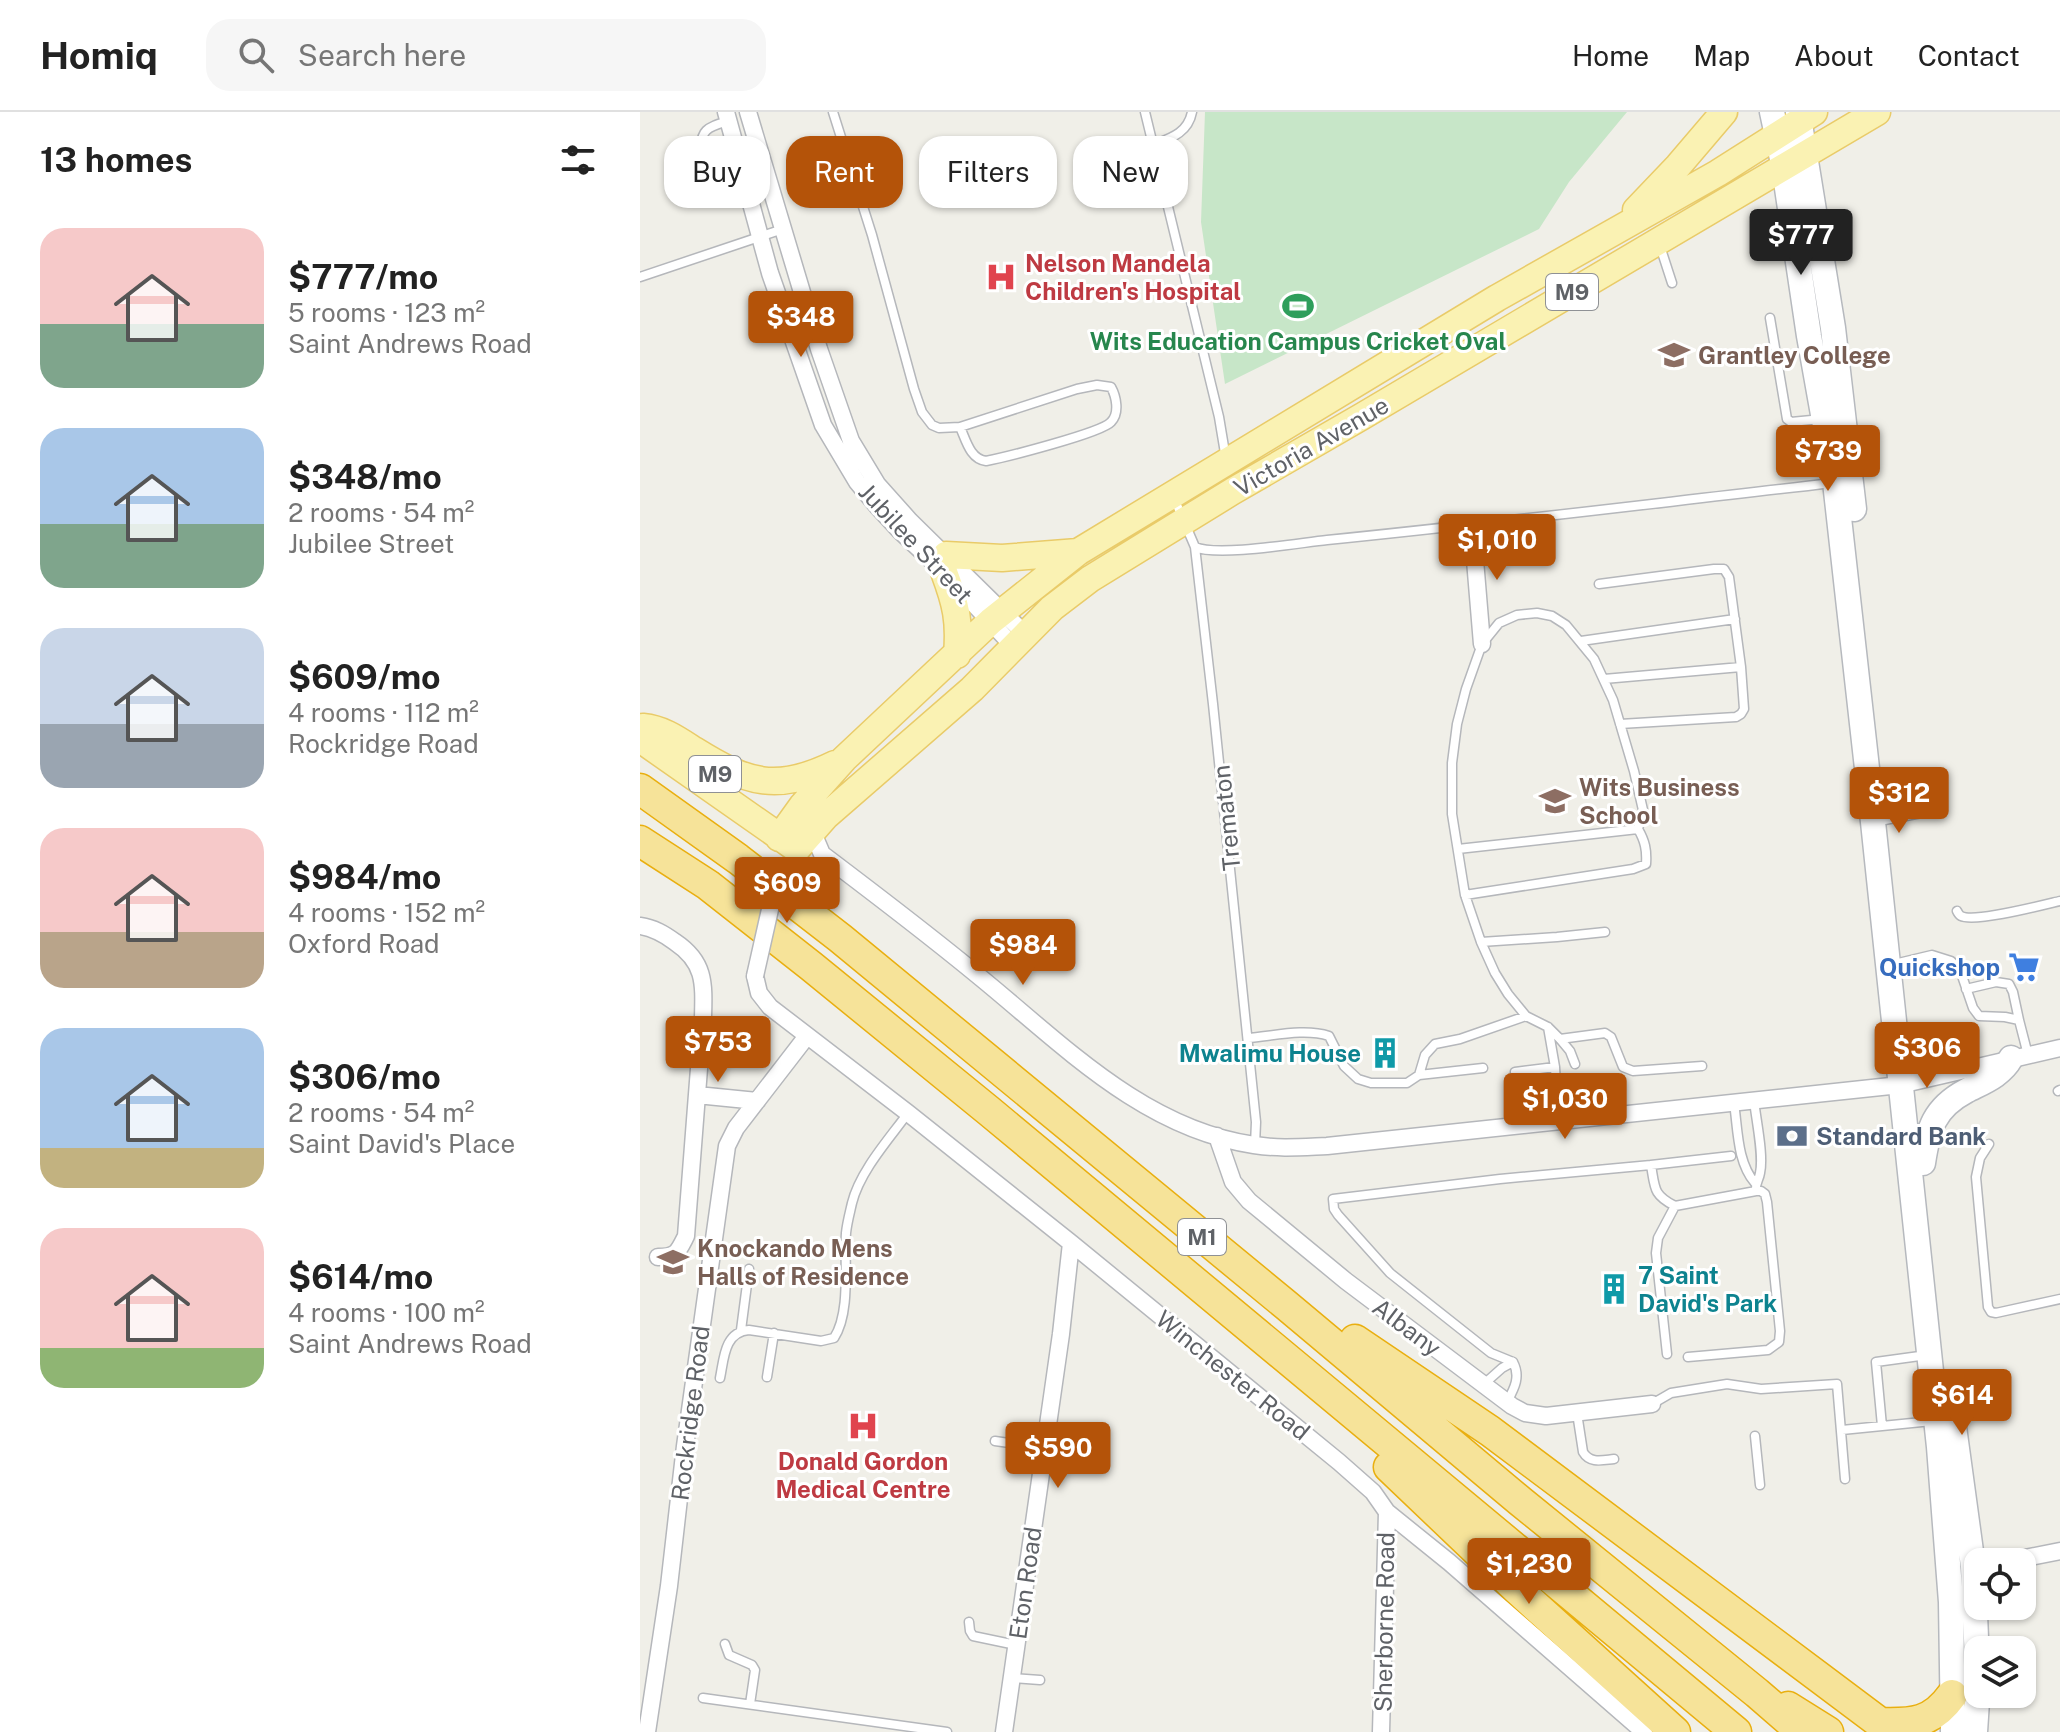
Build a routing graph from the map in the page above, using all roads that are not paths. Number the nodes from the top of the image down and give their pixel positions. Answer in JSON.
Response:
{"nodes":[{"id":1,"x":748,"y":112,"type":"edge"},
{"id":2,"x":833,"y":112,"type":"edge"},
{"id":3,"x":1145,"y":112,"type":"edge"},
{"id":4,"x":1192,"y":112,"type":"edge"},
{"id":5,"x":1724,"y":112,"type":"edge"},
{"id":6,"x":1877,"y":112,"type":"edge"},
{"id":7,"x":1804,"y":115,"type":"edge"},
{"id":8,"x":727,"y":117,"type":"edge"},
{"id":9,"x":1774,"y":123,"type":"edge"},
{"id":10,"x":703,"y":136,"type":"edge"},
{"id":11,"x":1151,"y":136,"type":"edge"},
{"id":12,"x":1174,"y":136,"type":"edge"},
{"id":13,"x":1795,"y":161,"type":"junction"},
{"id":14,"x":1168,"y":208,"type":"edge"},
{"id":15,"x":783,"y":229,"type":"junction"},
{"id":16,"x":1614,"y":233,"type":"junction"},
{"id":17,"x":760,"y":237,"type":"junction"},
{"id":18,"x":1658,"y":242,"type":"junction"},
{"id":19,"x":640,"y":277,"type":"edge"},
{"id":20,"x":1672,"y":283,"type":"dead end"},
{"id":21,"x":1770,"y":318,"type":"dead end"},
{"id":22,"x":1823,"y":419,"type":"junction"},
{"id":23,"x":960,"y":427,"type":"junction"},
{"id":24,"x":1226,"y":463,"type":"junction"},
{"id":25,"x":1843,"y":480,"type":"junction"},
{"id":26,"x":1233,"y":491,"type":"junction"},
{"id":27,"x":1173,"y":495,"type":"junction"},
{"id":28,"x":1183,"y":522,"type":"junction"},
{"id":29,"x":1472,"y":524,"type":"junction"},
{"id":30,"x":905,"y":526,"type":"junction"},
{"id":31,"x":1195,"y":547,"type":"junction"},
{"id":32,"x":1078,"y":552,"type":"junction"},
{"id":33,"x":945,"y":563,"type":"junction"},
{"id":34,"x":1599,"y":584,"type":"dead end"},
{"id":35,"x":996,"y":617,"type":"junction"},
{"id":36,"x":1735,"y":619,"type":"junction"},
{"id":37,"x":1020,"y":641,"type":"junction"},
{"id":38,"x":1581,"y":641,"type":"junction"},
{"id":39,"x":1482,"y":644,"type":"junction"},
{"id":40,"x":957,"y":655,"type":"junction"},
{"id":41,"x":1741,"y":667,"type":"junction"},
{"id":42,"x":1604,"y":679,"type":"junction"},
{"id":43,"x":1620,"y":724,"type":"junction"},
{"id":44,"x":641,"y":730,"type":"edge"},
{"id":45,"x":844,"y":759,"type":"junction"},
{"id":46,"x":640,"y":789,"type":"edge"},
{"id":47,"x":1932,"y":811,"type":"dead end"},
{"id":48,"x":1880,"y":821,"type":"junction"},
{"id":49,"x":1638,"y":829,"type":"junction"},
{"id":50,"x":640,"y":841,"type":"edge"},
{"id":51,"x":794,"y":846,"type":"junction"},
{"id":52,"x":1458,"y":849,"type":"junction"},
{"id":53,"x":1465,"y":895,"type":"junction"},
{"id":54,"x":2060,"y":901,"type":"edge"},
{"id":55,"x":1957,"y":911,"type":"dead end"},
{"id":56,"x":640,"y":926,"type":"edge"},
{"id":57,"x":1605,"y":932,"type":"dead end"},
{"id":58,"x":1481,"y":942,"type":"junction"},
{"id":59,"x":1895,"y":964,"type":"junction"},
{"id":60,"x":1966,"y":989,"type":"junction"},
{"id":61,"x":1526,"y":1016,"type":"junction"},
{"id":62,"x":2019,"y":1020,"type":"junction"},
{"id":63,"x":1548,"y":1027,"type":"junction"},
{"id":64,"x":807,"y":1036,"type":"junction"},
{"id":65,"x":1248,"y":1038,"type":"junction"},
{"id":66,"x":1560,"y":1039,"type":"junction"},
{"id":67,"x":2060,"y":1048,"type":"edge"},
{"id":68,"x":2019,"y":1056,"type":"junction"},
{"id":69,"x":1575,"y":1064,"type":"dead end"},
{"id":70,"x":1702,"y":1066,"type":"dead end"},
{"id":71,"x":1555,"y":1067,"type":"junction"},
{"id":72,"x":1483,"y":1068,"type":"dead end"},
{"id":73,"x":1515,"y":1072,"type":"dead end"},
{"id":74,"x":1419,"y":1075,"type":"junction"},
{"id":75,"x":1578,"y":1079,"type":"dead end"},
{"id":76,"x":1908,"y":1084,"type":"junction"},
{"id":77,"x":697,"y":1095,"type":"junction"},
{"id":78,"x":1754,"y":1100,"type":"junction"},
{"id":79,"x":757,"y":1101,"type":"junction"},
{"id":80,"x":1734,"y":1103,"type":"junction"},
{"id":81,"x":908,"y":1113,"type":"junction"},
{"id":82,"x":1585,"y":1118,"type":"junction"},
{"id":83,"x":1558,"y":1121,"type":"junction"},
{"id":84,"x":1217,"y":1136,"type":"junction"},
{"id":85,"x":1989,"y":1144,"type":"dead end"},
{"id":86,"x":1255,"y":1145,"type":"junction"},
{"id":87,"x":1731,"y":1156,"type":"dead end"},
{"id":88,"x":1923,"y":1163,"type":"junction"},
{"id":89,"x":1651,"y":1165,"type":"junction"},
{"id":90,"x":1755,"y":1187,"type":"junction"},
{"id":91,"x":1675,"y":1206,"type":"junction"},
{"id":92,"x":1071,"y":1243,"type":"junction"},
{"id":93,"x":658,"y":1257,"type":"dead end"},
{"id":94,"x":749,"y":1269,"type":"dead end"},
{"id":95,"x":2060,"y":1299,"type":"edge"},
{"id":96,"x":1286,"y":1305,"type":"junction"},
{"id":97,"x":741,"y":1330,"type":"junction"},
{"id":98,"x":774,"y":1333,"type":"junction"},
{"id":99,"x":1667,"y":1354,"type":"dead end"},
{"id":100,"x":1929,"y":1354,"type":"junction"},
{"id":101,"x":1688,"y":1357,"type":"dead end"},
{"id":102,"x":1513,"y":1362,"type":"junction"},
{"id":103,"x":767,"y":1377,"type":"dead end"},
{"id":104,"x":720,"y":1378,"type":"dead end"},
{"id":105,"x":1483,"y":1384,"type":"junction"},
{"id":106,"x":1320,"y":1386,"type":"junction"},
{"id":107,"x":1507,"y":1402,"type":"junction"},
{"id":108,"x":1652,"y":1404,"type":"joint"},
{"id":109,"x":1577,"y":1413,"type":"junction"},
{"id":110,"x":1937,"y":1420,"type":"junction"},
{"id":111,"x":1882,"y":1426,"type":"junction"},
{"id":112,"x":1842,"y":1430,"type":"junction"},
{"id":113,"x":1755,"y":1436,"type":"dead end"},
{"id":114,"x":995,"y":1441,"type":"dead end"},
{"id":115,"x":1044,"y":1448,"type":"junction"},
{"id":116,"x":1614,"y":1459,"type":"dead end"},
{"id":117,"x":1845,"y":1479,"type":"dead end"},
{"id":118,"x":1760,"y":1485,"type":"dead end"},
{"id":119,"x":1387,"y":1512,"type":"junction"},
{"id":120,"x":1972,"y":1548,"type":"edge"},
{"id":121,"x":2060,"y":1551,"type":"edge"},
{"id":122,"x":2036,"y":1557,"type":"edge"},
{"id":123,"x":1964,"y":1577,"type":"edge"},
{"id":124,"x":1951,"y":1602,"type":"junction"},
{"id":125,"x":1977,"y":1620,"type":"edge"},
{"id":126,"x":969,"y":1622,"type":"dead end"},
{"id":127,"x":725,"y":1644,"type":"dead end"},
{"id":128,"x":1016,"y":1645,"type":"junction"},
{"id":129,"x":1012,"y":1678,"type":"junction"},
{"id":130,"x":1040,"y":1680,"type":"dead end"},
{"id":131,"x":1757,"y":1693,"type":"junction"},
{"id":132,"x":1952,"y":1695,"type":"junction"},
{"id":133,"x":703,"y":1698,"type":"dead end"},
{"id":134,"x":750,"y":1704,"type":"junction"},
{"id":135,"x":1889,"y":1727,"type":"edge"},
{"id":136,"x":647,"y":1732,"type":"edge"},
{"id":137,"x":947,"y":1732,"type":"edge"},
{"id":138,"x":1004,"y":1732,"type":"edge"},
{"id":139,"x":1381,"y":1732,"type":"edge"},
{"id":140,"x":1644,"y":1732,"type":"edge"},
{"id":141,"x":1675,"y":1732,"type":"edge"},
{"id":142,"x":1736,"y":1732,"type":"edge"},
{"id":143,"x":1802,"y":1732,"type":"edge"},
{"id":144,"x":1828,"y":1732,"type":"edge"},
{"id":145,"x":1953,"y":1732,"type":"edge"},
{"id":146,"x":1975,"y":1732,"type":"edge"}],
"edges":[{"from":1,"to":15,"type":"street","name":"Jubilee Street"},
{"from":2,"to":23,"type":"lane"},
{"from":3,"to":11,"type":"lane"},
{"from":4,"to":12,"type":"lane"},
{"from":5,"to":16,"type":"main road"},
{"from":6,"to":13,"type":"main road","name":"Victoria Avenue","number":"M9"},
{"from":7,"to":9,"type":"main road","name":"Victoria Avenue","number":"M9"},
{"from":7,"to":13,"type":"main road"},
{"from":8,"to":10,"type":"lane"},
{"from":8,"to":17,"type":"street","name":"Jubilee Street"},
{"from":9,"to":13,"type":"main road"},
{"from":9,"to":16,"type":"main road","name":"Victoria Avenue","number":"M9"},
{"from":13,"to":18,"type":"main road","name":"Victoria Avenue","number":"M9"},
{"from":13,"to":22,"type":"main road"},
{"from":13,"to":25,"type":"main road"},
{"from":14,"to":24,"type":"lane"},
{"from":15,"to":17,"type":"lane"},
{"from":15,"to":30,"type":"street","name":"Jubilee Street"},
{"from":16,"to":24,"type":"main road","name":"Victoria Avenue","number":"M9"},
{"from":17,"to":19,"type":"lane"},
{"from":17,"to":30,"type":"street","name":"Jubilee Street"},
{"from":18,"to":20,"type":"lane"},
{"from":18,"to":26,"type":"main road","name":"Victoria Avenue","number":"M9"},
{"from":21,"to":22,"type":"lane"},
{"from":22,"to":25,"type":"main road"},
{"from":23,"to":23,"type":"lane"},
{"from":24,"to":26,"type":"lane"},
{"from":24,"to":27,"type":"main road","name":"Victoria Avenue","number":"M9"},
{"from":25,"to":29,"type":"lane"},
{"from":25,"to":48,"type":"main road"},
{"from":26,"to":28,"type":"main road","name":"Victoria Avenue","number":"M9"},
{"from":27,"to":28,"type":"lane","name":"Trematon"},
{"from":27,"to":32,"type":"main road","name":"Victoria Avenue","number":"M9"},
{"from":28,"to":31,"type":"lane","name":"Trematon"},
{"from":28,"to":37,"type":"main road","name":"Victoria Avenue","number":"M9"},
{"from":29,"to":31,"type":"lane"},
{"from":29,"to":39,"type":"street"},
{"from":30,"to":33,"type":"street","name":"Jubilee Street"},
{"from":31,"to":65,"type":"lane","name":"Trematon"},
{"from":32,"to":33,"type":"main road"},
{"from":32,"to":35,"type":"main road","name":"Victoria Avenue","number":"M9"},
{"from":33,"to":35,"type":"street","name":"Jubilee Street"},
{"from":33,"to":40,"type":"main road"},
{"from":34,"to":36,"type":"lane"},
{"from":35,"to":37,"type":"street","name":"Jubilee Street"},
{"from":35,"to":40,"type":"main road","name":"Victoria Avenue","number":"M9"},
{"from":36,"to":38,"type":"lane"},
{"from":36,"to":41,"type":"lane"},
{"from":37,"to":51,"type":"main road","name":"Victoria Avenue","number":"M9"},
{"from":38,"to":39,"type":"lane"},
{"from":38,"to":42,"type":"lane"},
{"from":39,"to":52,"type":"lane"},
{"from":40,"to":45,"type":"main road","name":"Victoria Avenue","number":"M9"},
{"from":41,"to":42,"type":"lane"},
{"from":41,"to":43,"type":"lane"},
{"from":42,"to":43,"type":"lane"},
{"from":43,"to":49,"type":"lane"},
{"from":44,"to":45,"type":"main road"},
{"from":44,"to":51,"type":"main road","number":"M9"},
{"from":45,"to":51,"type":"main road","name":"Victoria Avenue","number":"M9"},
{"from":46,"to":96,"type":"highway","number":"M1"},
{"from":47,"to":48,"type":"lane"},
{"from":48,"to":59,"type":"main road"},
{"from":49,"to":52,"type":"lane"},
{"from":49,"to":53,"type":"lane"},
{"from":50,"to":106,"type":"highway","number":"M1"},
{"from":51,"to":64,"type":"street","bridge":true},
{"from":51,"to":84,"type":"street"},
{"from":52,"to":53,"type":"lane"},
{"from":53,"to":58,"type":"lane"},
{"from":54,"to":55,"type":"lane"},
{"from":56,"to":77,"type":"street"},
{"from":57,"to":58,"type":"lane"},
{"from":58,"to":61,"type":"lane"},
{"from":59,"to":60,"type":"lane"},
{"from":59,"to":76,"type":"main road"},
{"from":60,"to":62,"type":"lane"},
{"from":60,"to":62,"type":"lane"},
{"from":61,"to":63,"type":"lane"},
{"from":61,"to":74,"type":"lane"},
{"from":62,"to":68,"type":"lane"},
{"from":63,"to":66,"type":"lane"},
{"from":63,"to":71,"type":"lane"},
{"from":64,"to":79,"type":"street","name":"Rockridge Road"},
{"from":64,"to":81,"type":"street","name":"Winchester Road"},
{"from":65,"to":74,"type":"lane"},
{"from":65,"to":86,"type":"lane","name":"Trematon"},
{"from":66,"to":69,"type":"lane"},
{"from":66,"to":70,"type":"lane"},
{"from":67,"to":68,"type":"street"},
{"from":68,"to":76,"type":"street"},
{"from":68,"to":88,"type":"main road"},
{"from":71,"to":73,"type":"lane"},
{"from":71,"to":83,"type":"lane"},
{"from":72,"to":74,"type":"lane"},
{"from":75,"to":82,"type":"lane"},
{"from":76,"to":78,"type":"street"},
{"from":76,"to":88,"type":"main road"},
{"from":76,"to":100,"type":"main road"},
{"from":77,"to":79,"type":"street"},
{"from":77,"to":93,"type":"street"},
{"from":78,"to":80,"type":"street"},
{"from":78,"to":90,"type":"lane"},
{"from":79,"to":136,"type":"street","name":"Rockridge Road"},
{"from":80,"to":82,"type":"street"},
{"from":80,"to":90,"type":"lane"},
{"from":81,"to":92,"type":"street","name":"Winchester Road"},
{"from":81,"to":98,"type":"lane"},
{"from":82,"to":83,"type":"street"},
{"from":83,"to":86,"type":"street"},
{"from":84,"to":86,"type":"street"},
{"from":84,"to":105,"type":"street","name":"Albany"},
{"from":85,"to":95,"type":"lane"},
{"from":87,"to":89,"type":"lane"},
{"from":88,"to":120,"type":"main road"},
{"from":89,"to":91,"type":"lane"},
{"from":89,"to":102,"type":"lane"},
{"from":90,"to":91,"type":"lane"},
{"from":90,"to":101,"type":"lane"},
{"from":91,"to":99,"type":"lane"},
{"from":92,"to":115,"type":"street","name":"Eton Road"},
{"from":92,"to":119,"type":"street","name":"Winchester Road"},
{"from":94,"to":97,"type":"lane"},
{"from":96,"to":131,"type":"highway","number":"M1"},
{"from":96,"to":135,"type":"highway"},
{"from":97,"to":98,"type":"lane"},
{"from":97,"to":104,"type":"lane"},
{"from":98,"to":103,"type":"lane"},
{"from":100,"to":110,"type":"main road"},
{"from":100,"to":111,"type":"lane"},
{"from":102,"to":105,"type":"lane"},
{"from":102,"to":107,"type":"lane"},
{"from":105,"to":107,"type":"street","name":"Albany"},
{"from":106,"to":141,"type":"highway"},
{"from":106,"to":142,"type":"highway","number":"M1"},
{"from":107,"to":109,"type":"street","name":"Albany"},
{"from":108,"to":109,"type":"street","name":"Albany"},
{"from":108,"to":112,"type":"lane"},
{"from":109,"to":116,"type":"lane"},
{"from":110,"to":111,"type":"lane"},
{"from":110,"to":124,"type":"main road"},
{"from":111,"to":112,"type":"lane"},
{"from":112,"to":117,"type":"lane"},
{"from":113,"to":118,"type":"lane"},
{"from":114,"to":115,"type":"lane"},
{"from":115,"to":128,"type":"street","name":"Eton Road"},
{"from":119,"to":139,"type":"street","name":"Sherborne Road"},
{"from":119,"to":140,"type":"street","name":"Winchester Road"},
{"from":121,"to":122,"type":"street"},
{"from":123,"to":124,"type":"street"},
{"from":124,"to":132,"type":"main road"},
{"from":125,"to":146,"type":"main road"},
{"from":126,"to":128,"type":"lane"},
{"from":127,"to":134,"type":"lane"},
{"from":128,"to":129,"type":"street","name":"Eton Road"},
{"from":129,"to":130,"type":"lane"},
{"from":129,"to":138,"type":"street","name":"Eton Road"},
{"from":131,"to":143,"type":"highway","number":"M1"},
{"from":131,"to":144,"type":"highway"},
{"from":132,"to":135,"type":"highway"},
{"from":132,"to":145,"type":"main road"},
{"from":133,"to":134,"type":"lane"},
{"from":134,"to":137,"type":"lane"}]}
